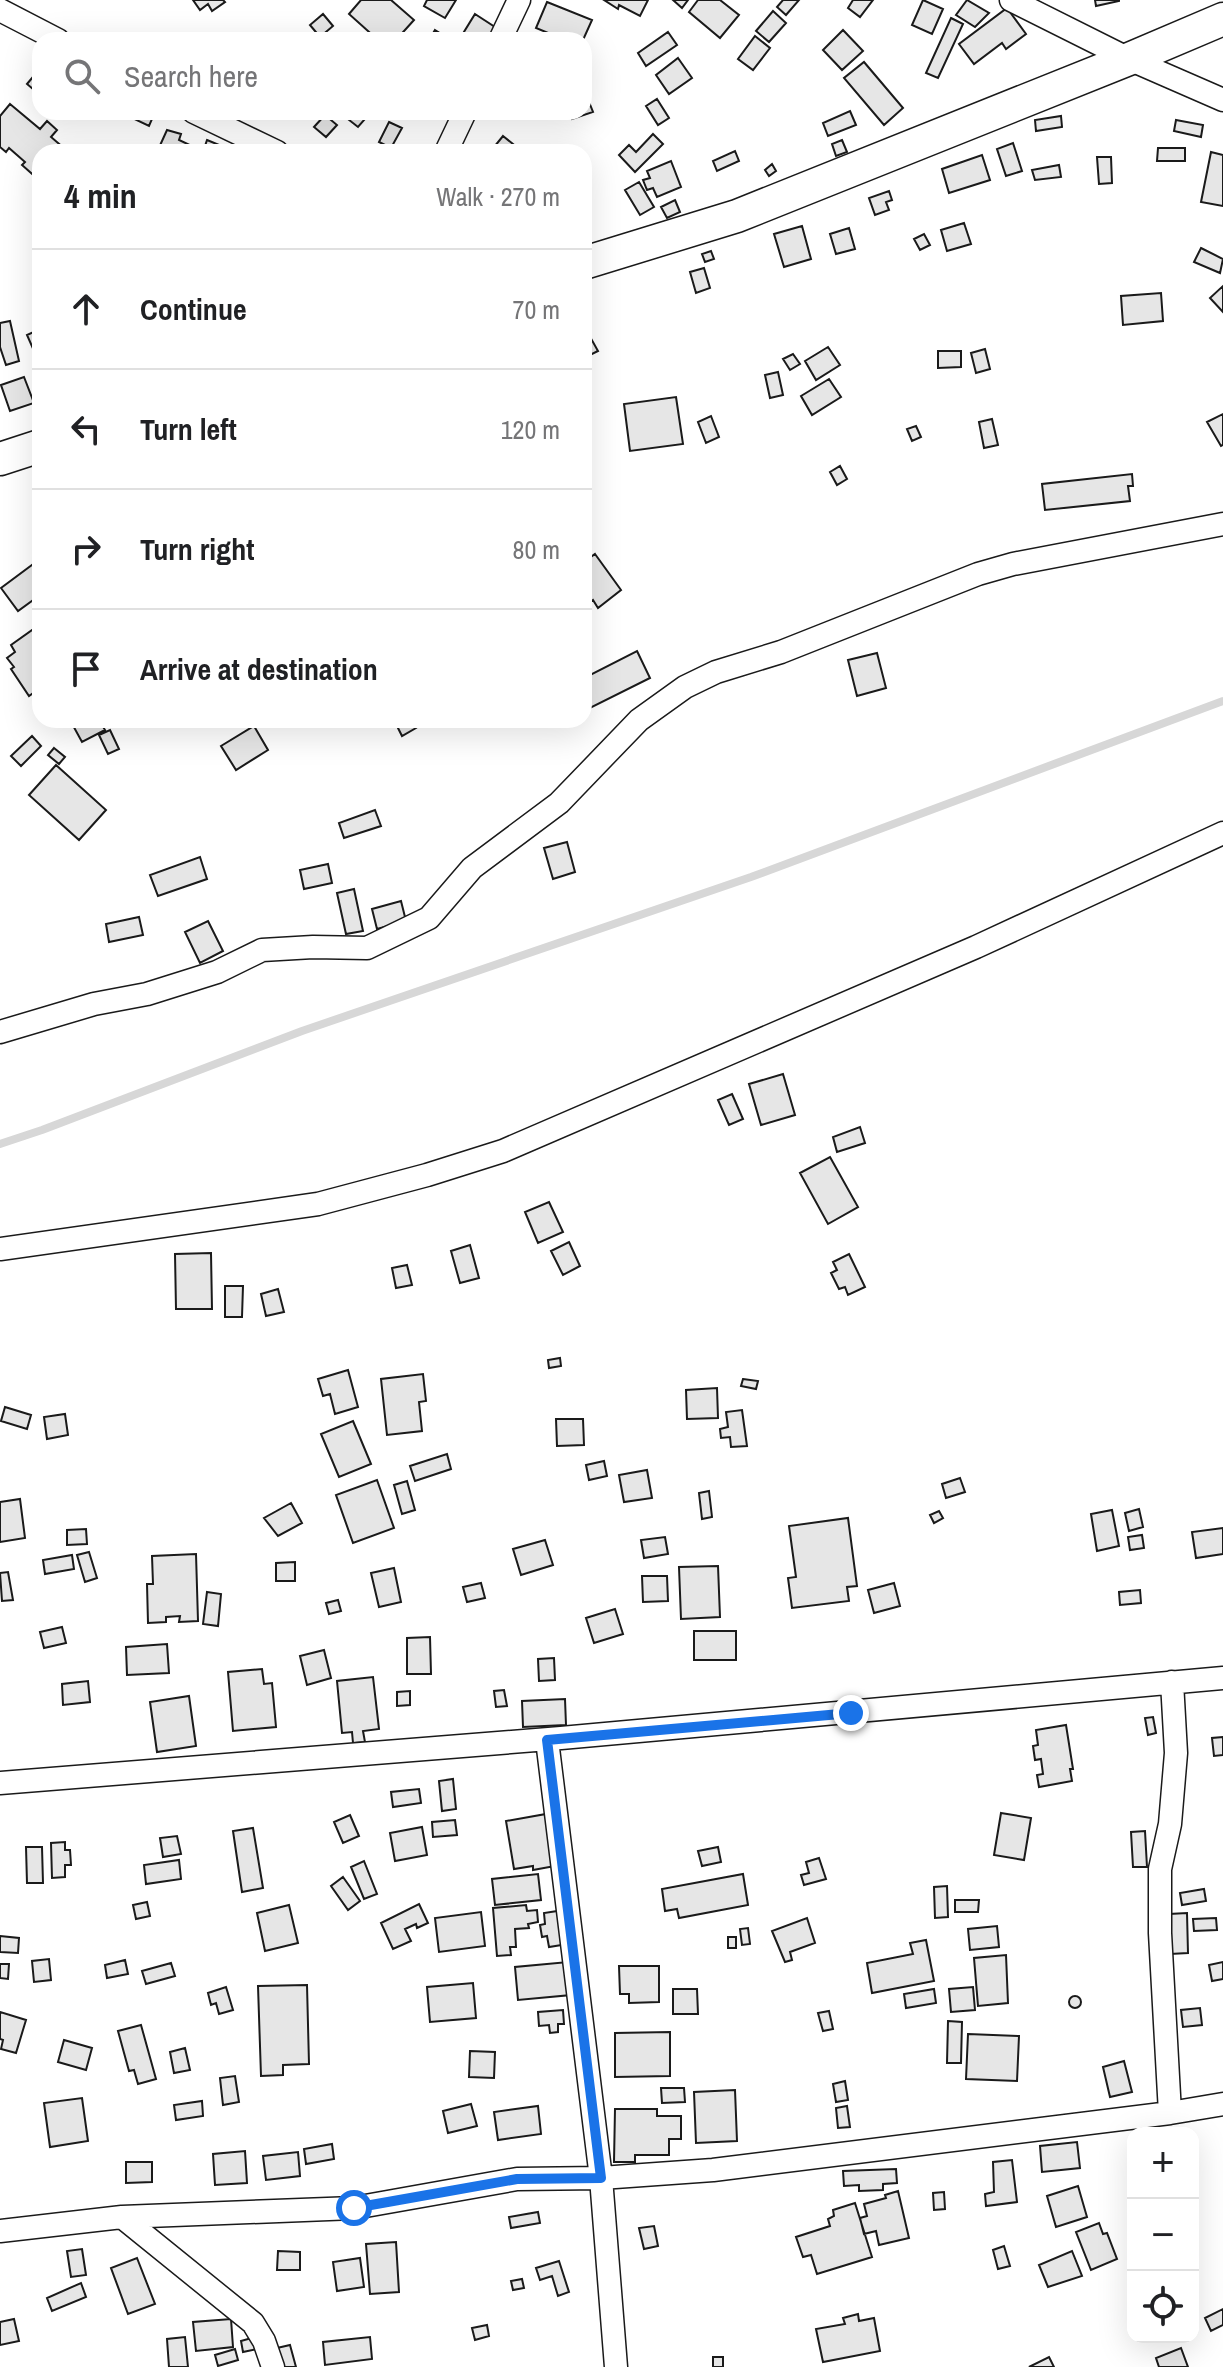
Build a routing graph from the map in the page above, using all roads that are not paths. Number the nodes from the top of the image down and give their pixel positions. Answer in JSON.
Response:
{"nodes":[{"id":1,"x":519,"y":0,"type":"edge"},
{"id":2,"x":1011,"y":0,"type":"edge"},
{"id":3,"x":0,"y":10,"type":"edge"},
{"id":4,"x":1223,"y":19,"type":"edge"},
{"id":5,"x":43,"y":32,"type":"edge"},
{"id":6,"x":504,"y":32,"type":"edge"},
{"id":7,"x":1129,"y":59,"type":"junction"},
{"id":8,"x":1223,"y":100,"type":"edge"},
{"id":9,"x":211,"y":120,"type":"edge"},
{"id":10,"x":461,"y":120,"type":"edge"},
{"id":11,"x":260,"y":144,"type":"edge"},
{"id":12,"x":450,"y":144,"type":"edge"},
{"id":13,"x":592,"y":261,"type":"edge"},
{"id":14,"x":32,"y":449,"type":"edge"},
{"id":15,"x":0,"y":459,"type":"edge"},
{"id":16,"x":1223,"y":524,"type":"edge"},
{"id":17,"x":1223,"y":833,"type":"edge"},
{"id":18,"x":0,"y":1032,"type":"edge"},
{"id":19,"x":0,"y":1249,"type":"edge"},
{"id":20,"x":1223,"y":1678,"type":"edge"},
{"id":21,"x":1172,"y":1682,"type":"junction"},
{"id":22,"x":547,"y":1740,"type":"junction"},
{"id":23,"x":0,"y":1783,"type":"edge"},
{"id":24,"x":1223,"y":2104,"type":"edge"},
{"id":25,"x":1170,"y":2113,"type":"junction"},
{"id":26,"x":601,"y":2178,"type":"junction"},
{"id":27,"x":122,"y":2217,"type":"junction"},
{"id":28,"x":0,"y":2231,"type":"edge"},
{"id":29,"x":273,"y":2367,"type":"edge"},
{"id":30,"x":616,"y":2367,"type":"edge"}],
"edges":[{"from":1,"to":6,"type":"street"},
{"from":2,"to":7,"type":"street"},
{"from":3,"to":5,"type":"street"},
{"from":4,"to":7,"type":"street"},
{"from":7,"to":8,"type":"street"},
{"from":7,"to":13,"type":"street"},
{"from":9,"to":11,"type":"street"},
{"from":10,"to":12,"type":"street"},
{"from":14,"to":15,"type":"street"},
{"from":16,"to":18,"type":"street"},
{"from":17,"to":19,"type":"street"},
{"from":20,"to":21,"type":"street"},
{"from":21,"to":22,"type":"street"},
{"from":21,"to":25,"type":"street"},
{"from":22,"to":23,"type":"street"},
{"from":22,"to":26,"type":"street"},
{"from":24,"to":25,"type":"street"},
{"from":25,"to":26,"type":"street"},
{"from":26,"to":27,"type":"street"},
{"from":26,"to":30,"type":"street"},
{"from":27,"to":28,"type":"street"},
{"from":27,"to":29,"type":"street"}]}
